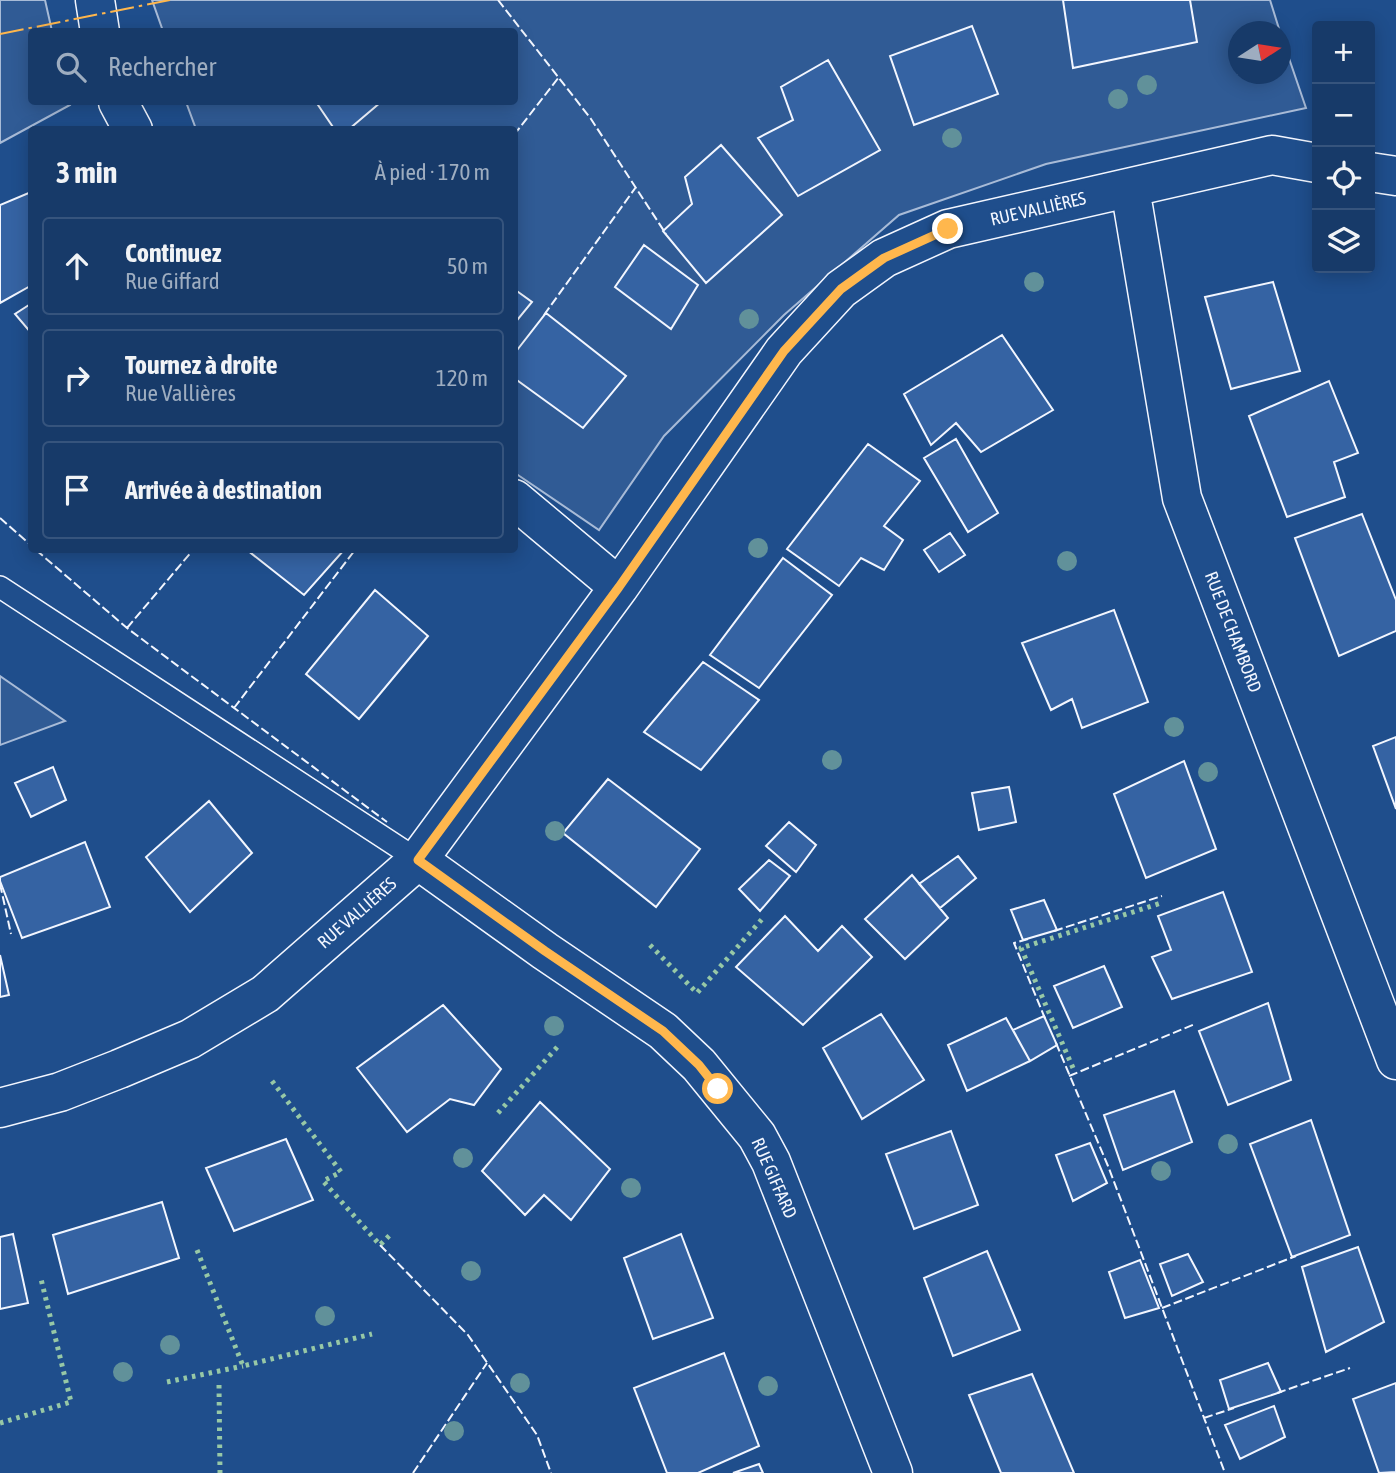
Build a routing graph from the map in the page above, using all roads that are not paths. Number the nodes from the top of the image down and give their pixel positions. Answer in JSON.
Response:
{"nodes":[{"id":1,"x":95,"y":0,"type":"edge"},
{"id":2,"x":99,"y":28,"type":"edge"},
{"id":3,"x":120,"y":105,"type":"edge"},
{"id":4,"x":131,"y":126,"type":"edge"},
{"id":5,"x":1312,"y":162,"type":"edge"},
{"id":6,"x":1375,"y":173,"type":"edge"},
{"id":7,"x":1396,"y":176,"type":"edge"},
{"id":8,"x":1130,"y":188,"type":"junction"},
{"id":9,"x":518,"y":502,"type":"edge"},
{"id":10,"x":0,"y":587,"type":"edge"},
{"id":11,"x":619,"y":587,"type":"junction"},
{"id":12,"x":418,"y":860,"type":"junction"},
{"id":13,"x":1396,"y":1060,"type":"edge"},
{"id":14,"x":0,"y":1108,"type":"edge"},
{"id":15,"x":893,"y":1473,"type":"edge"}],
"edges":[{"from":1,"to":2,"type":"street"},
{"from":3,"to":4,"type":"street"},
{"from":5,"to":8,"type":"street","name":"RUE VALLIÈRES"},
{"from":6,"to":7,"type":"street"},
{"from":8,"to":11,"type":"street","name":"RUE VALLIÈRES"},
{"from":8,"to":13,"type":"street","name":"RUE DE CHAMBORD"},
{"from":9,"to":11,"type":"street"},
{"from":10,"to":12,"type":"lane"},
{"from":11,"to":12,"type":"street","name":"RUE VALLIÈRES"},
{"from":12,"to":14,"type":"street","name":"RUE VALLIÈRES"},
{"from":12,"to":15,"type":"street","name":"RUE GIFFARD"}]}
